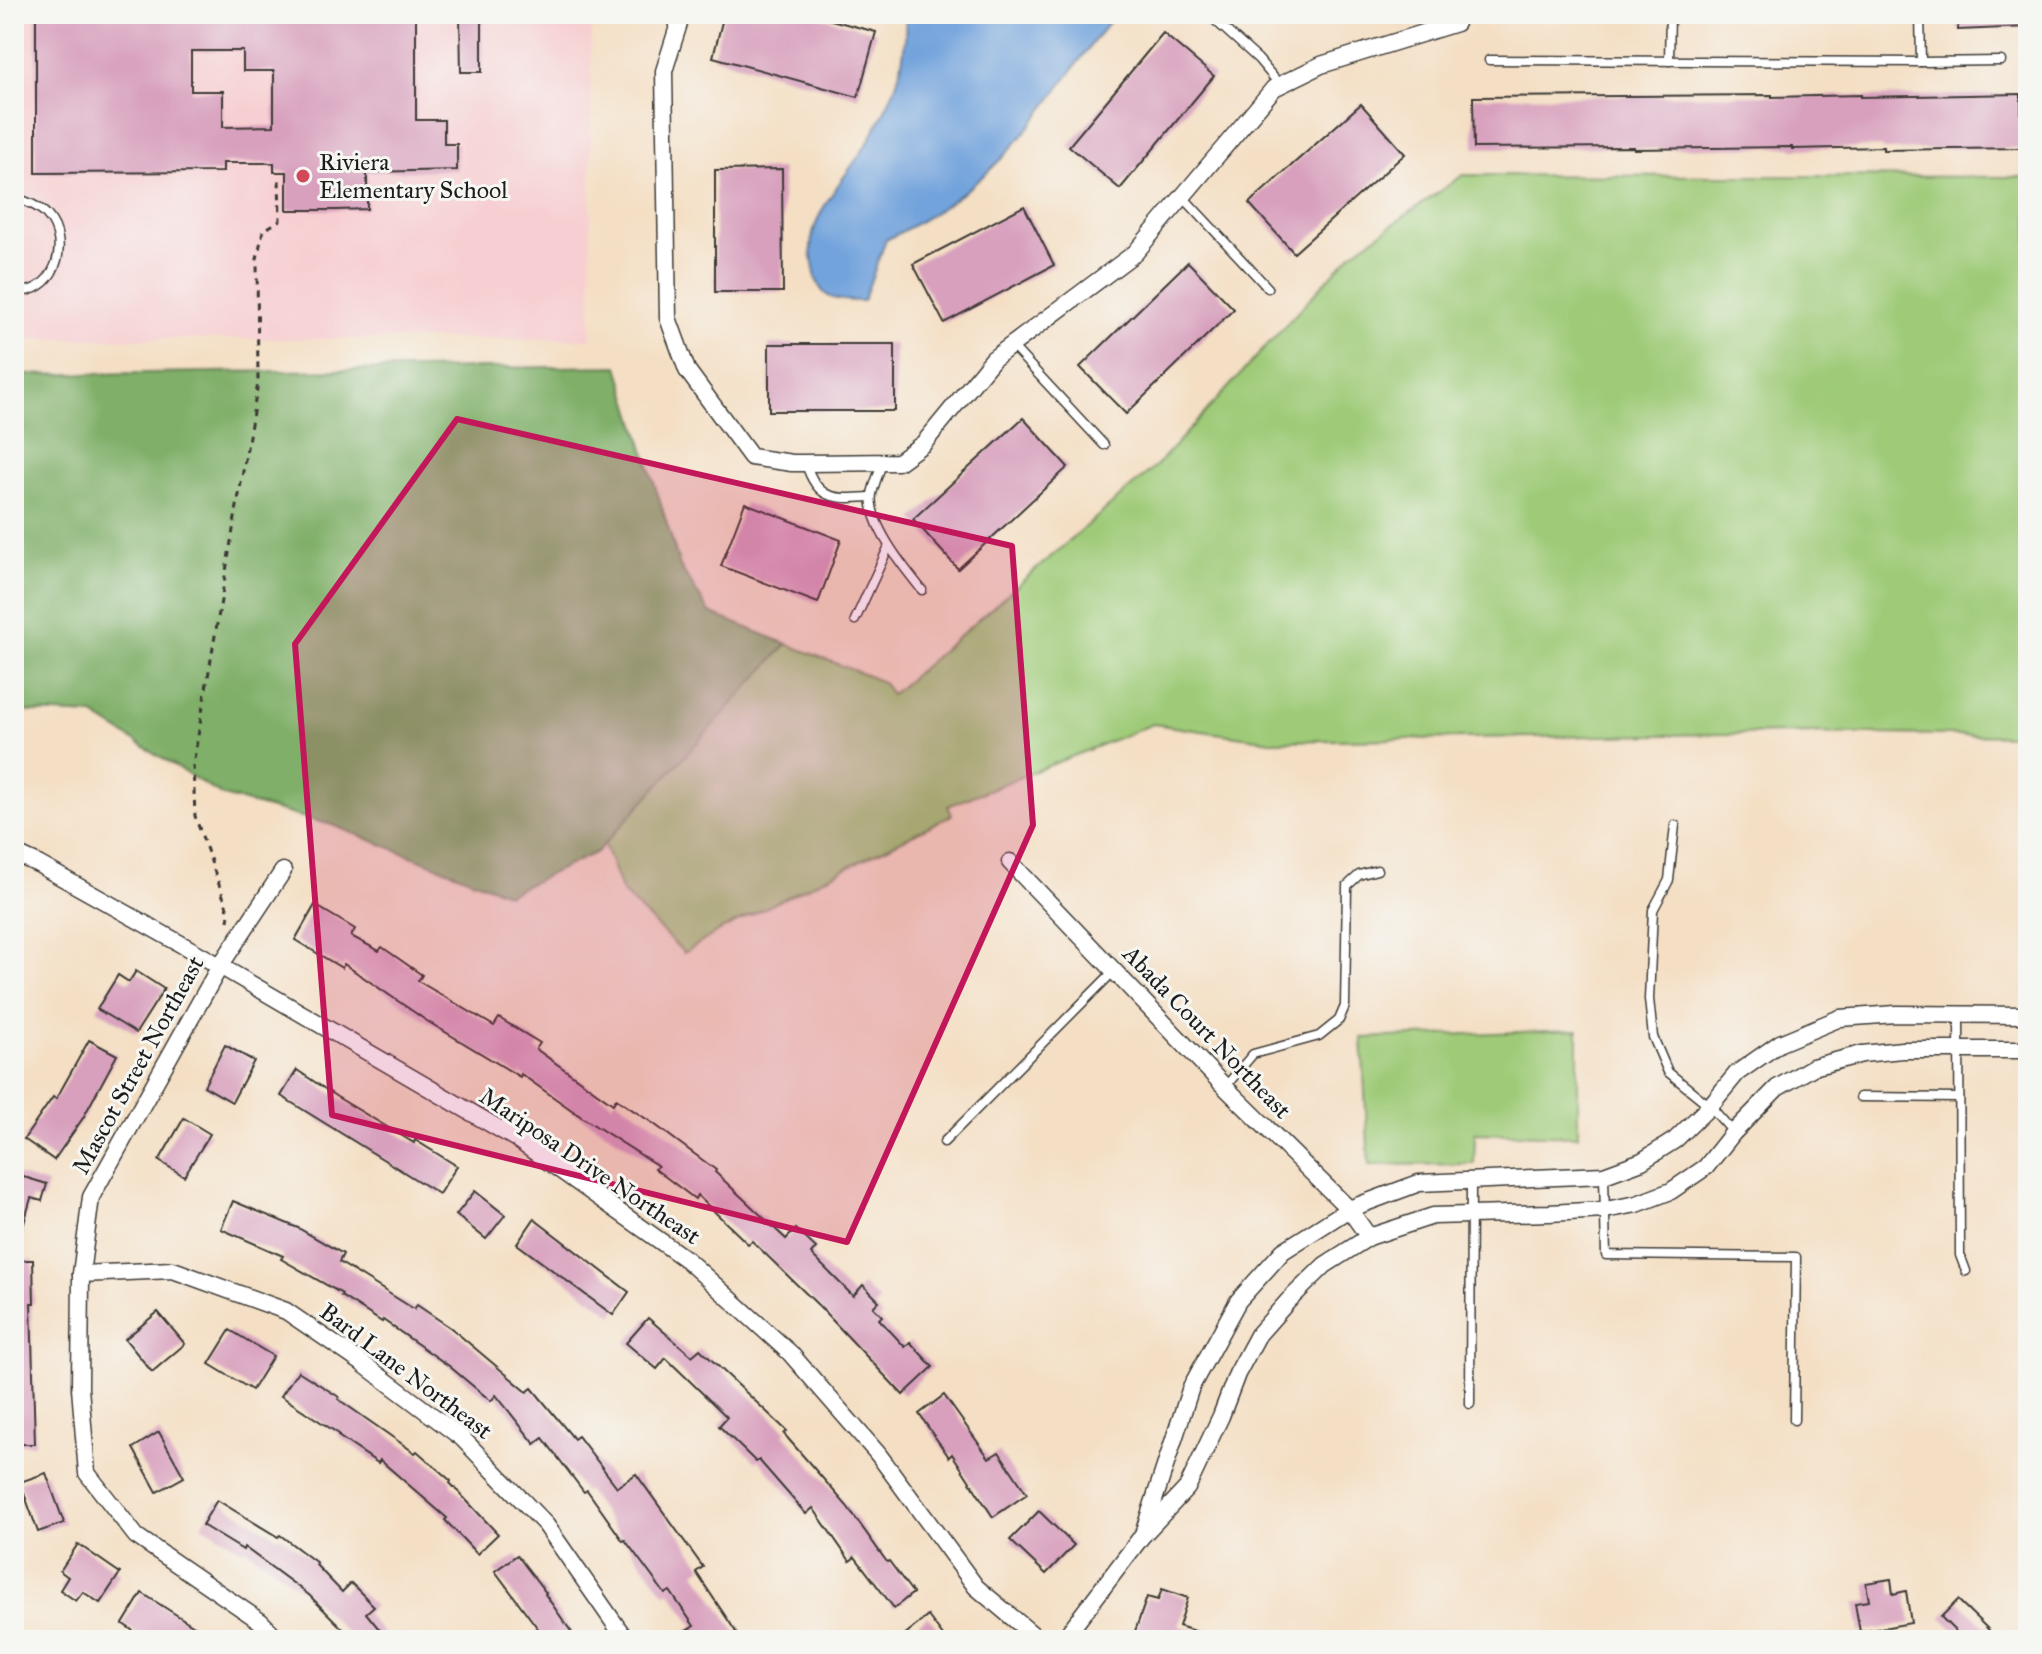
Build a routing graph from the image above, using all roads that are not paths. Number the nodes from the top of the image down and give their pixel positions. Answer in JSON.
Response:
{"nodes":[{"id":1,"x":682,"y":14,"type":"edge"},
{"id":2,"x":1208,"y":14,"type":"edge"},
{"id":3,"x":1459,"y":14,"type":"edge"},
{"id":4,"x":1670,"y":14,"type":"edge"},
{"id":5,"x":1920,"y":14,"type":"edge"},
{"id":6,"x":1489,"y":60,"type":"dead end"},
{"id":7,"x":1669,"y":61,"type":"junction"},
{"id":8,"x":2001,"y":61,"type":"dead end"},
{"id":9,"x":1921,"y":62,"type":"junction"},
{"id":10,"x":1280,"y":85,"type":"junction"},
{"id":11,"x":14,"y":197,"type":"edge"},
{"id":12,"x":1182,"y":197,"type":"junction"},
{"id":13,"x":1268,"y":288,"type":"dead end"},
{"id":14,"x":14,"y":291,"type":"edge"},
{"id":15,"x":1011,"y":345,"type":"junction"},
{"id":16,"x":1104,"y":445,"type":"dead end"},
{"id":17,"x":882,"y":462,"type":"junction"},
{"id":18,"x":806,"y":463,"type":"junction"},
{"id":19,"x":871,"y":497,"type":"junction"},
{"id":20,"x":889,"y":546,"type":"junction"},
{"id":21,"x":922,"y":590,"type":"dead end"},
{"id":22,"x":855,"y":620,"type":"dead end"},
{"id":23,"x":1675,"y":825,"type":"dead end"},
{"id":24,"x":14,"y":853,"type":"edge"},
{"id":25,"x":1010,"y":862,"type":"dead end"},
{"id":26,"x":1377,"y":870,"type":"dead end"},
{"id":27,"x":283,"y":871,"type":"dead end"},
{"id":28,"x":220,"y":966,"type":"junction"},
{"id":29,"x":1114,"y":971,"type":"junction"},
{"id":30,"x":1959,"y":1013,"type":"junction"},
{"id":31,"x":2028,"y":1015,"type":"edge"},
{"id":32,"x":1959,"y":1049,"type":"junction"},
{"id":33,"x":2028,"y":1050,"type":"edge"},
{"id":34,"x":1225,"y":1087,"type":"junction"},
{"id":35,"x":1860,"y":1097,"type":"dead end"},
{"id":36,"x":1959,"y":1098,"type":"junction"},
{"id":37,"x":1710,"y":1106,"type":"junction"},
{"id":38,"x":1733,"y":1133,"type":"junction"},
{"id":39,"x":944,"y":1142,"type":"dead end"},
{"id":40,"x":1604,"y":1175,"type":"junction"},
{"id":41,"x":1471,"y":1180,"type":"junction"},
{"id":42,"x":1349,"y":1209,"type":"junction"},
{"id":43,"x":1605,"y":1210,"type":"junction"},
{"id":44,"x":1471,"y":1215,"type":"junction"},
{"id":45,"x":1369,"y":1237,"type":"junction"},
{"id":46,"x":1966,"y":1271,"type":"dead end"},
{"id":47,"x":81,"y":1274,"type":"junction"},
{"id":48,"x":1470,"y":1404,"type":"dead end"},
{"id":49,"x":1794,"y":1420,"type":"dead end"},
{"id":50,"x":1142,"y":1536,"type":"junction"},
{"id":51,"x":279,"y":1640,"type":"edge"},
{"id":52,"x":626,"y":1640,"type":"edge"},
{"id":53,"x":1039,"y":1640,"type":"edge"},
{"id":54,"x":1063,"y":1640,"type":"edge"}],
"edges":[{"from":1,"to":18,"type":"street"},
{"from":2,"to":10,"type":"lane"},
{"from":3,"to":10,"type":"street"},
{"from":4,"to":7,"type":"lane"},
{"from":5,"to":9,"type":"lane"},
{"from":6,"to":7,"type":"lane"},
{"from":7,"to":9,"type":"lane"},
{"from":8,"to":9,"type":"lane"},
{"from":10,"to":12,"type":"street"},
{"from":11,"to":14,"type":"lane"},
{"from":12,"to":13,"type":"lane"},
{"from":12,"to":15,"type":"street"},
{"from":15,"to":16,"type":"lane"},
{"from":15,"to":17,"type":"street"},
{"from":17,"to":18,"type":"street"},
{"from":17,"to":19,"type":"lane"},
{"from":18,"to":19,"type":"lane"},
{"from":19,"to":20,"type":"lane"},
{"from":20,"to":21,"type":"lane"},
{"from":20,"to":22,"type":"lane"},
{"from":23,"to":37,"type":"lane"},
{"from":24,"to":28,"type":"street","name":"Mariposa Drive Northeast"},
{"from":25,"to":29,"type":"street","name":"Abada Court Northeast"},
{"from":26,"to":34,"type":"lane"},
{"from":27,"to":28,"type":"street","name":"Mascot Street Northeast"},
{"from":28,"to":47,"type":"street","name":"Mascot Street Northeast"},
{"from":28,"to":53,"type":"street","name":"Mariposa Drive Northeast"},
{"from":29,"to":34,"type":"street","name":"Abada Court Northeast"},
{"from":29,"to":39,"type":"lane"},
{"from":30,"to":31,"type":"street"},
{"from":30,"to":32,"type":"lane"},
{"from":30,"to":37,"type":"street"},
{"from":32,"to":33,"type":"street"},
{"from":32,"to":36,"type":"lane"},
{"from":32,"to":38,"type":"street"},
{"from":34,"to":42,"type":"street","name":"Abada Court Northeast"},
{"from":35,"to":36,"type":"lane"},
{"from":36,"to":46,"type":"lane"},
{"from":37,"to":38,"type":"lane"},
{"from":37,"to":40,"type":"street"},
{"from":38,"to":43,"type":"street"},
{"from":40,"to":41,"type":"street"},
{"from":40,"to":43,"type":"lane"},
{"from":41,"to":42,"type":"street"},
{"from":41,"to":44,"type":"lane"},
{"from":42,"to":45,"type":"street","name":"Abada Court Northeast"},
{"from":42,"to":50,"type":"street"},
{"from":43,"to":44,"type":"street"},
{"from":43,"to":49,"type":"lane"},
{"from":44,"to":45,"type":"street"},
{"from":44,"to":48,"type":"lane"},
{"from":45,"to":50,"type":"street"},
{"from":47,"to":51,"type":"street","name":"Mascot Street Northeast"},
{"from":47,"to":52,"type":"street","name":"Bard Lane Northeast"},
{"from":50,"to":54,"type":"street"}]}
